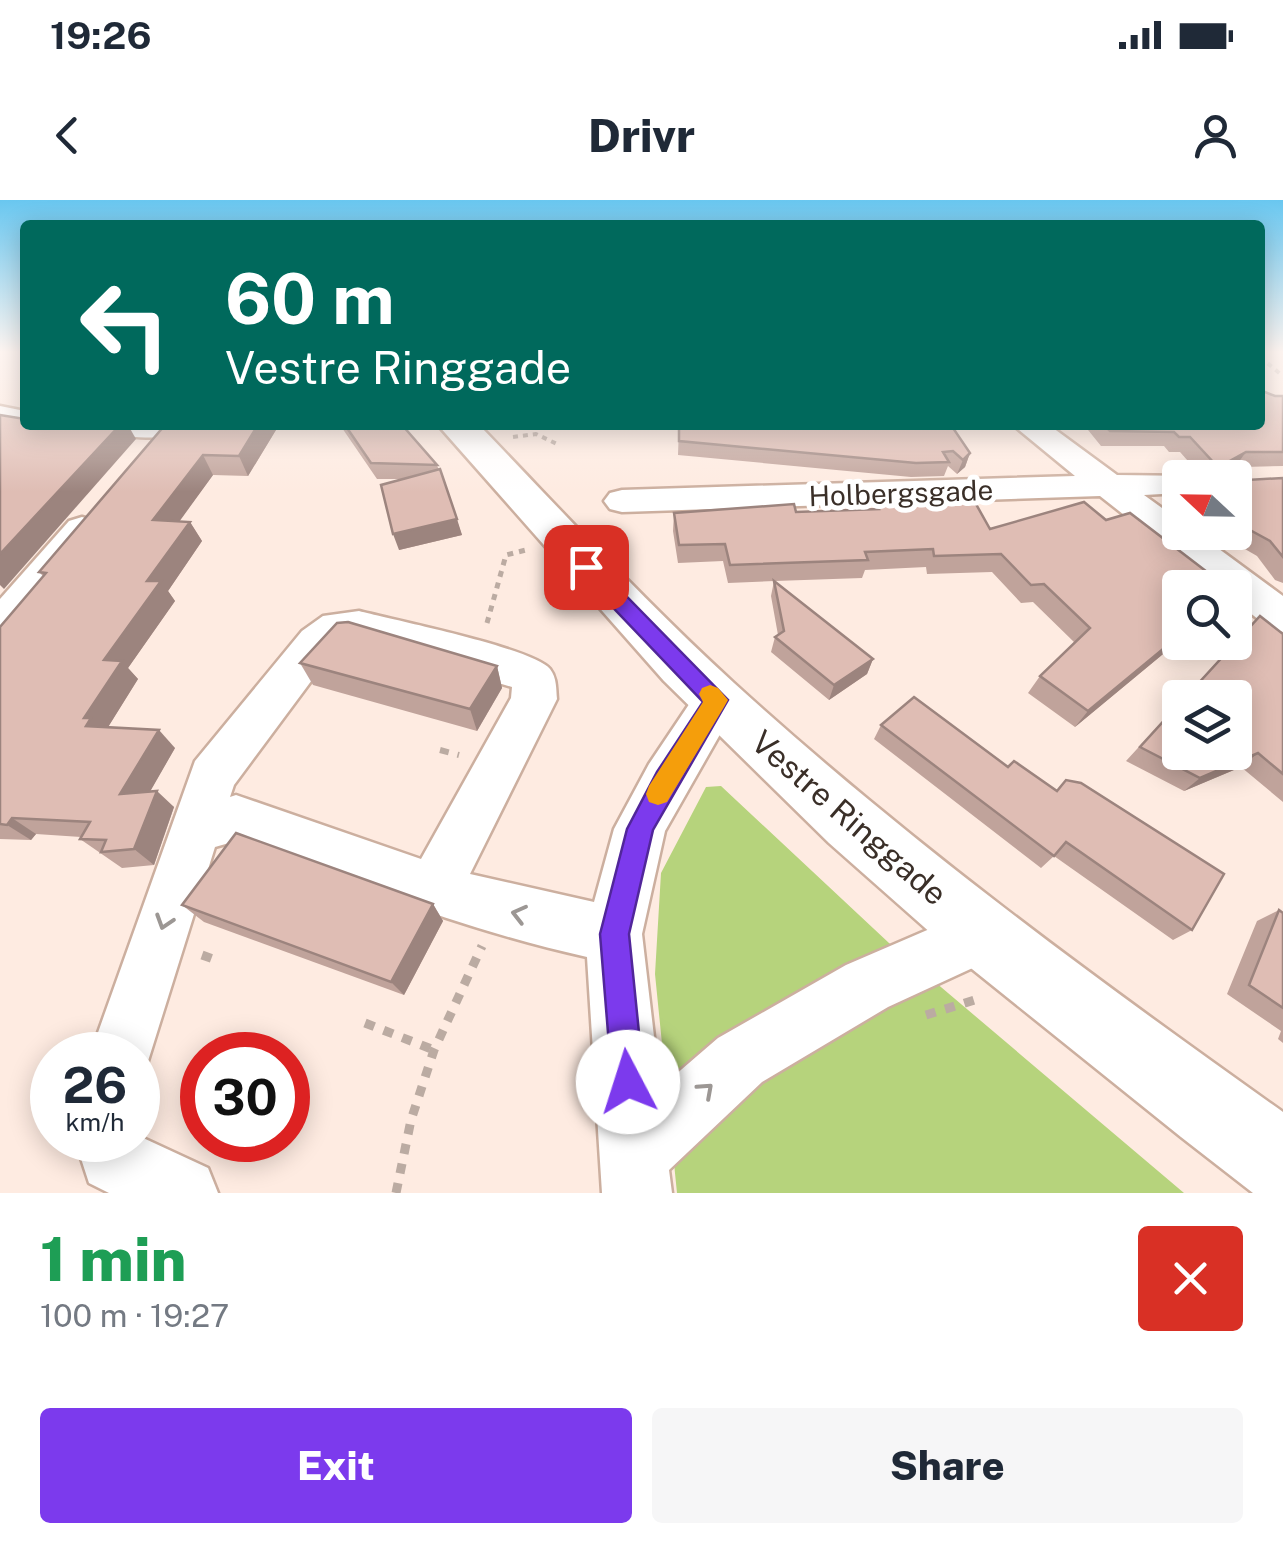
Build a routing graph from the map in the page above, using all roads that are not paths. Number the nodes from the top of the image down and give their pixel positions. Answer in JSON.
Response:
{"nodes":[{"id":1,"x":166,"y":430,"type":"edge"},
{"id":2,"x":461,"y":430,"type":"edge"},
{"id":3,"x":1036,"y":430,"type":"edge"},
{"id":4,"x":142,"y":458,"type":"edge"},
{"id":5,"x":1162,"y":484,"type":"edge"},
{"id":6,"x":1109,"y":486,"type":"junction"},
{"id":7,"x":622,"y":502,"type":"dead end"},
{"id":8,"x":104,"y":504,"type":"edge"},
{"id":9,"x":1283,"y":616,"type":"edge"},
{"id":10,"x":0,"y":626,"type":"edge"},
{"id":11,"x":716,"y":700,"type":"junction"},
{"id":12,"x":194,"y":830,"type":"junction"},
{"id":13,"x":434,"y":890,"type":"junction"},
{"id":14,"x":614,"y":934,"type":"junction"},
{"id":15,"x":982,"y":934,"type":"junction"},
{"id":16,"x":128,"y":1032,"type":"edge"},
{"id":17,"x":118,"y":1162,"type":"edge"},
{"id":18,"x":1283,"y":1162,"type":"edge"},
{"id":19,"x":636,"y":1174,"type":"edge"},
{"id":20,"x":183,"y":1193,"type":"edge"}],
"edges":[{"from":1,"to":4,"type":"street"},
{"from":2,"to":11,"type":"street","name":"Vestre Ringgade"},
{"from":3,"to":6,"type":"street"},
{"from":5,"to":6,"type":"street","name":"Holbergsgade"},
{"from":6,"to":7,"type":"street","name":"Holbergsgade"},
{"from":6,"to":9,"type":"street"},
{"from":8,"to":10,"type":"street"},
{"from":11,"to":14,"type":"street"},
{"from":11,"to":15,"type":"street","name":"Vestre Ringgade"},
{"from":12,"to":13,"type":"street"},
{"from":12,"to":13,"type":"street"},
{"from":12,"to":16,"type":"street","one_way":true},
{"from":14,"to":13,"type":"street","one_way":true},
{"from":14,"to":19,"type":"street"},
{"from":15,"to":18,"type":"street","name":"Vestre Ringgade"},
{"from":19,"to":15,"type":"street","one_way":true},
{"from":17,"to":20,"type":"street"}]}
